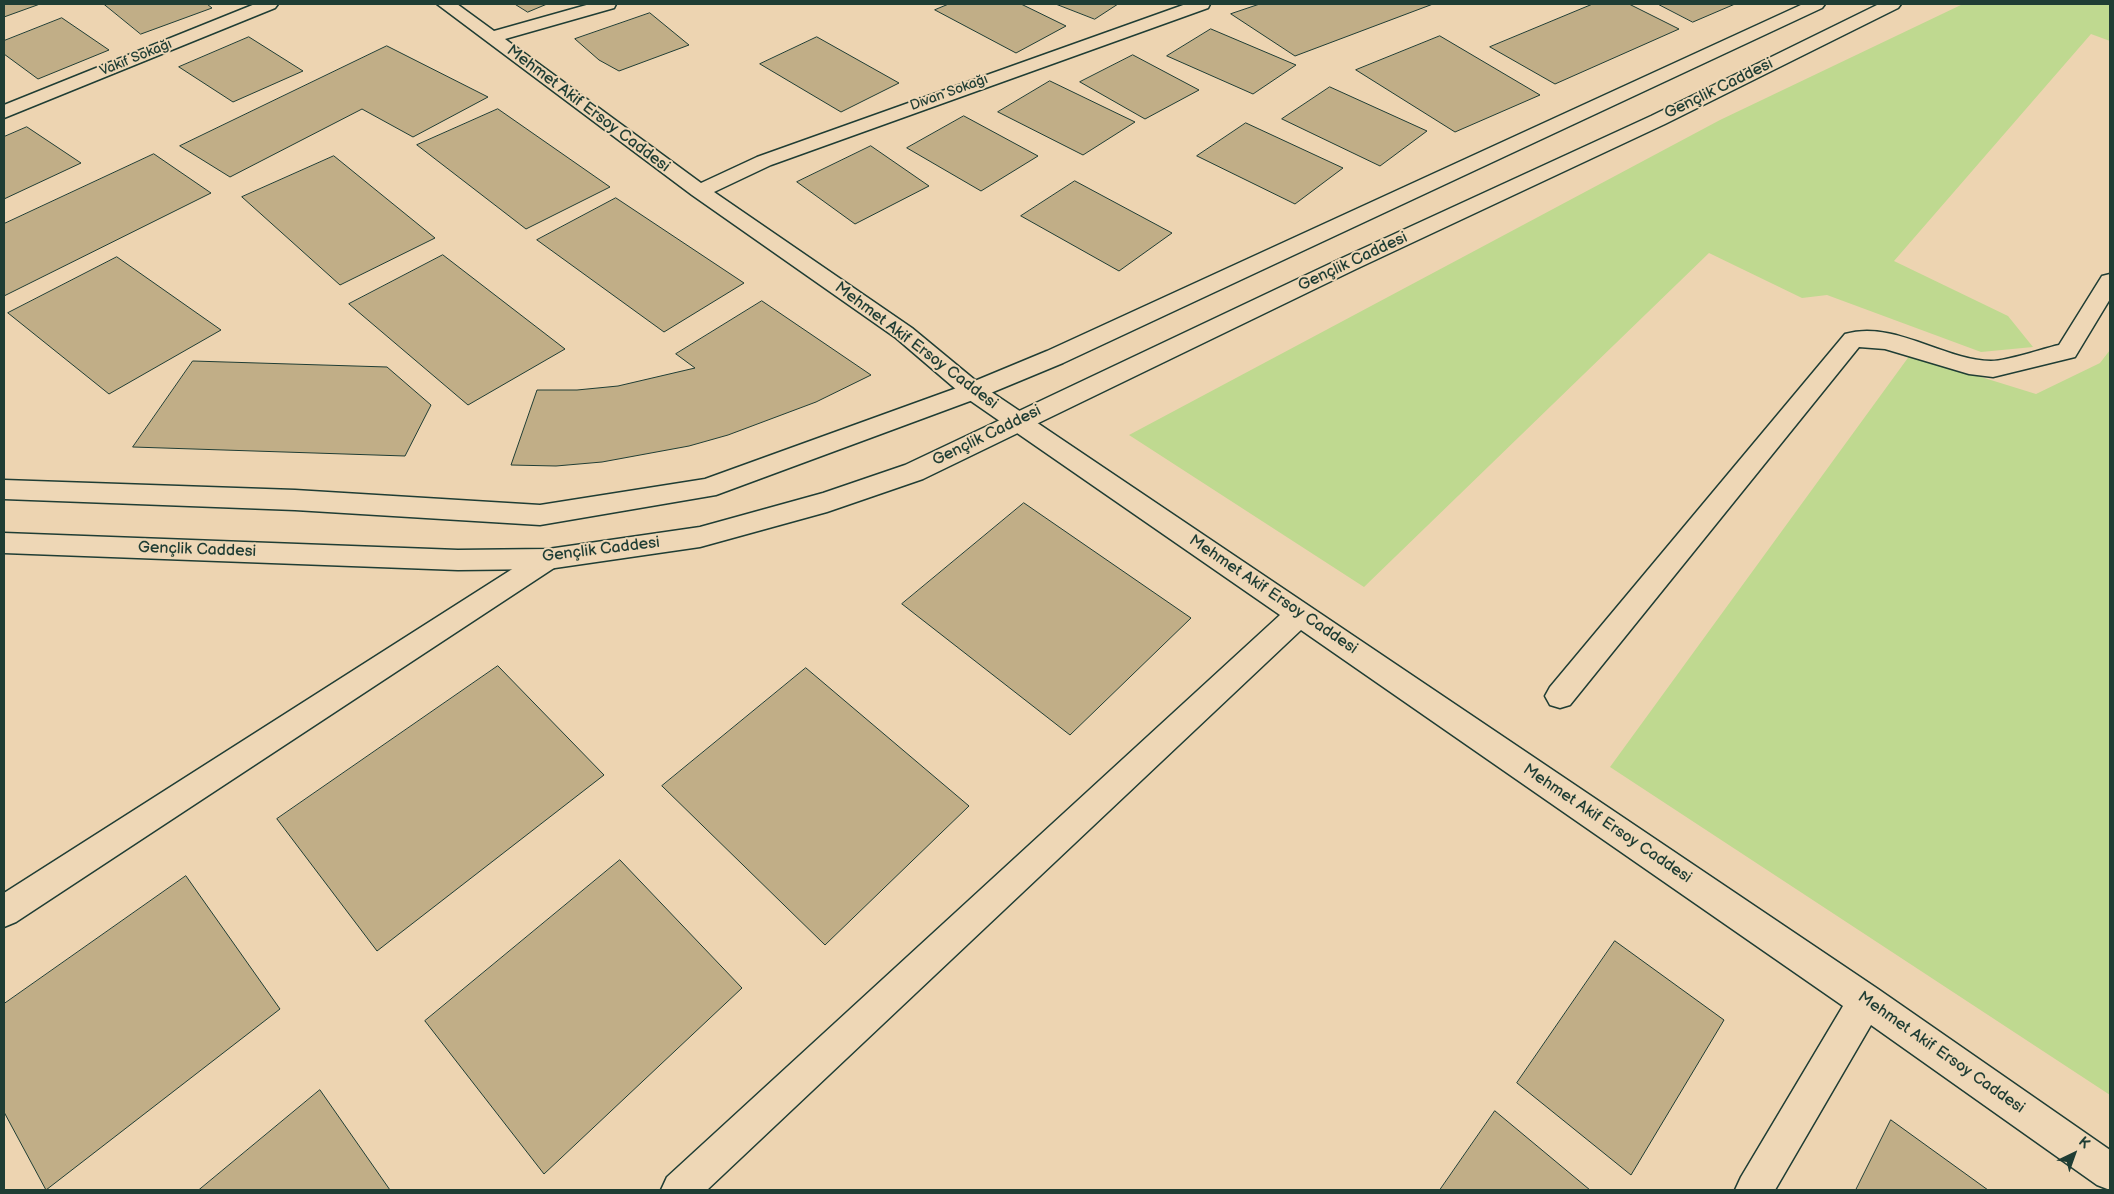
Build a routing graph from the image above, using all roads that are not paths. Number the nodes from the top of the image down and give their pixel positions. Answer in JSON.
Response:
{"nodes":[{"id":1,"x":269,"y":4,"type":"edge"},
{"id":2,"x":446,"y":4,"type":"edge"},
{"id":3,"x":608,"y":4,"type":"edge"},
{"id":4,"x":1202,"y":4,"type":"edge"},
{"id":5,"x":1816,"y":4,"type":"edge"},
{"id":6,"x":1892,"y":4,"type":"edge"},
{"id":7,"x":492,"y":37,"type":"junction"},
{"id":8,"x":4,"y":112,"type":"edge"},
{"id":9,"x":699,"y":191,"type":"junction"},
{"id":10,"x":2110,"y":281,"type":"edge"},
{"id":11,"x":973,"y":392,"type":"junction"},
{"id":12,"x":1018,"y":421,"type":"junction"},
{"id":13,"x":4,"y":490,"type":"edge"},
{"id":14,"x":4,"y":543,"type":"edge"},
{"id":15,"x":548,"y":559,"type":"junction"},
{"id":16,"x":1300,"y":614,"type":"junction"},
{"id":17,"x":1560,"y":696,"type":"dead end"},
{"id":18,"x":4,"y":911,"type":"edge"},
{"id":19,"x":1866,"y":1001,"type":"junction"},
{"id":20,"x":2110,"y":1172,"type":"edge"},
{"id":21,"x":680,"y":1190,"type":"edge"},
{"id":22,"x":1754,"y":1190,"type":"edge"}],
"edges":[{"from":1,"to":8,"type":"street","name":"Vakıf Sokağı"},
{"from":2,"to":7,"type":"street","name":"Mehmet Akif Ersoy Caddesi"},
{"from":3,"to":7,"type":"street"},
{"from":4,"to":9,"type":"street","name":"Divan Sokağı"},
{"from":5,"to":11,"type":"street"},
{"from":6,"to":12,"type":"street","name":"Gençlik Caddesi"},
{"from":7,"to":9,"type":"street","name":"Mehmet Akif Ersoy Caddesi"},
{"from":9,"to":11,"type":"street","name":"Mehmet Akif Ersoy Caddesi"},
{"from":10,"to":17,"type":"street"},
{"from":11,"to":12,"type":"street","name":"Mehmet Akif Ersoy Caddesi"},
{"from":11,"to":13,"type":"street"},
{"from":12,"to":15,"type":"street","name":"Gençlik Caddesi"},
{"from":12,"to":16,"type":"street","name":"Mehmet Akif Ersoy Caddesi"},
{"from":14,"to":15,"type":"street","name":"Gençlik Caddesi"},
{"from":15,"to":18,"type":"street"},
{"from":16,"to":19,"type":"street","name":"Mehmet Akif Ersoy Caddesi"},
{"from":16,"to":21,"type":"street"},
{"from":19,"to":20,"type":"street","name":"Mehmet Akif Ersoy Caddesi"},
{"from":19,"to":22,"type":"street"}]}
